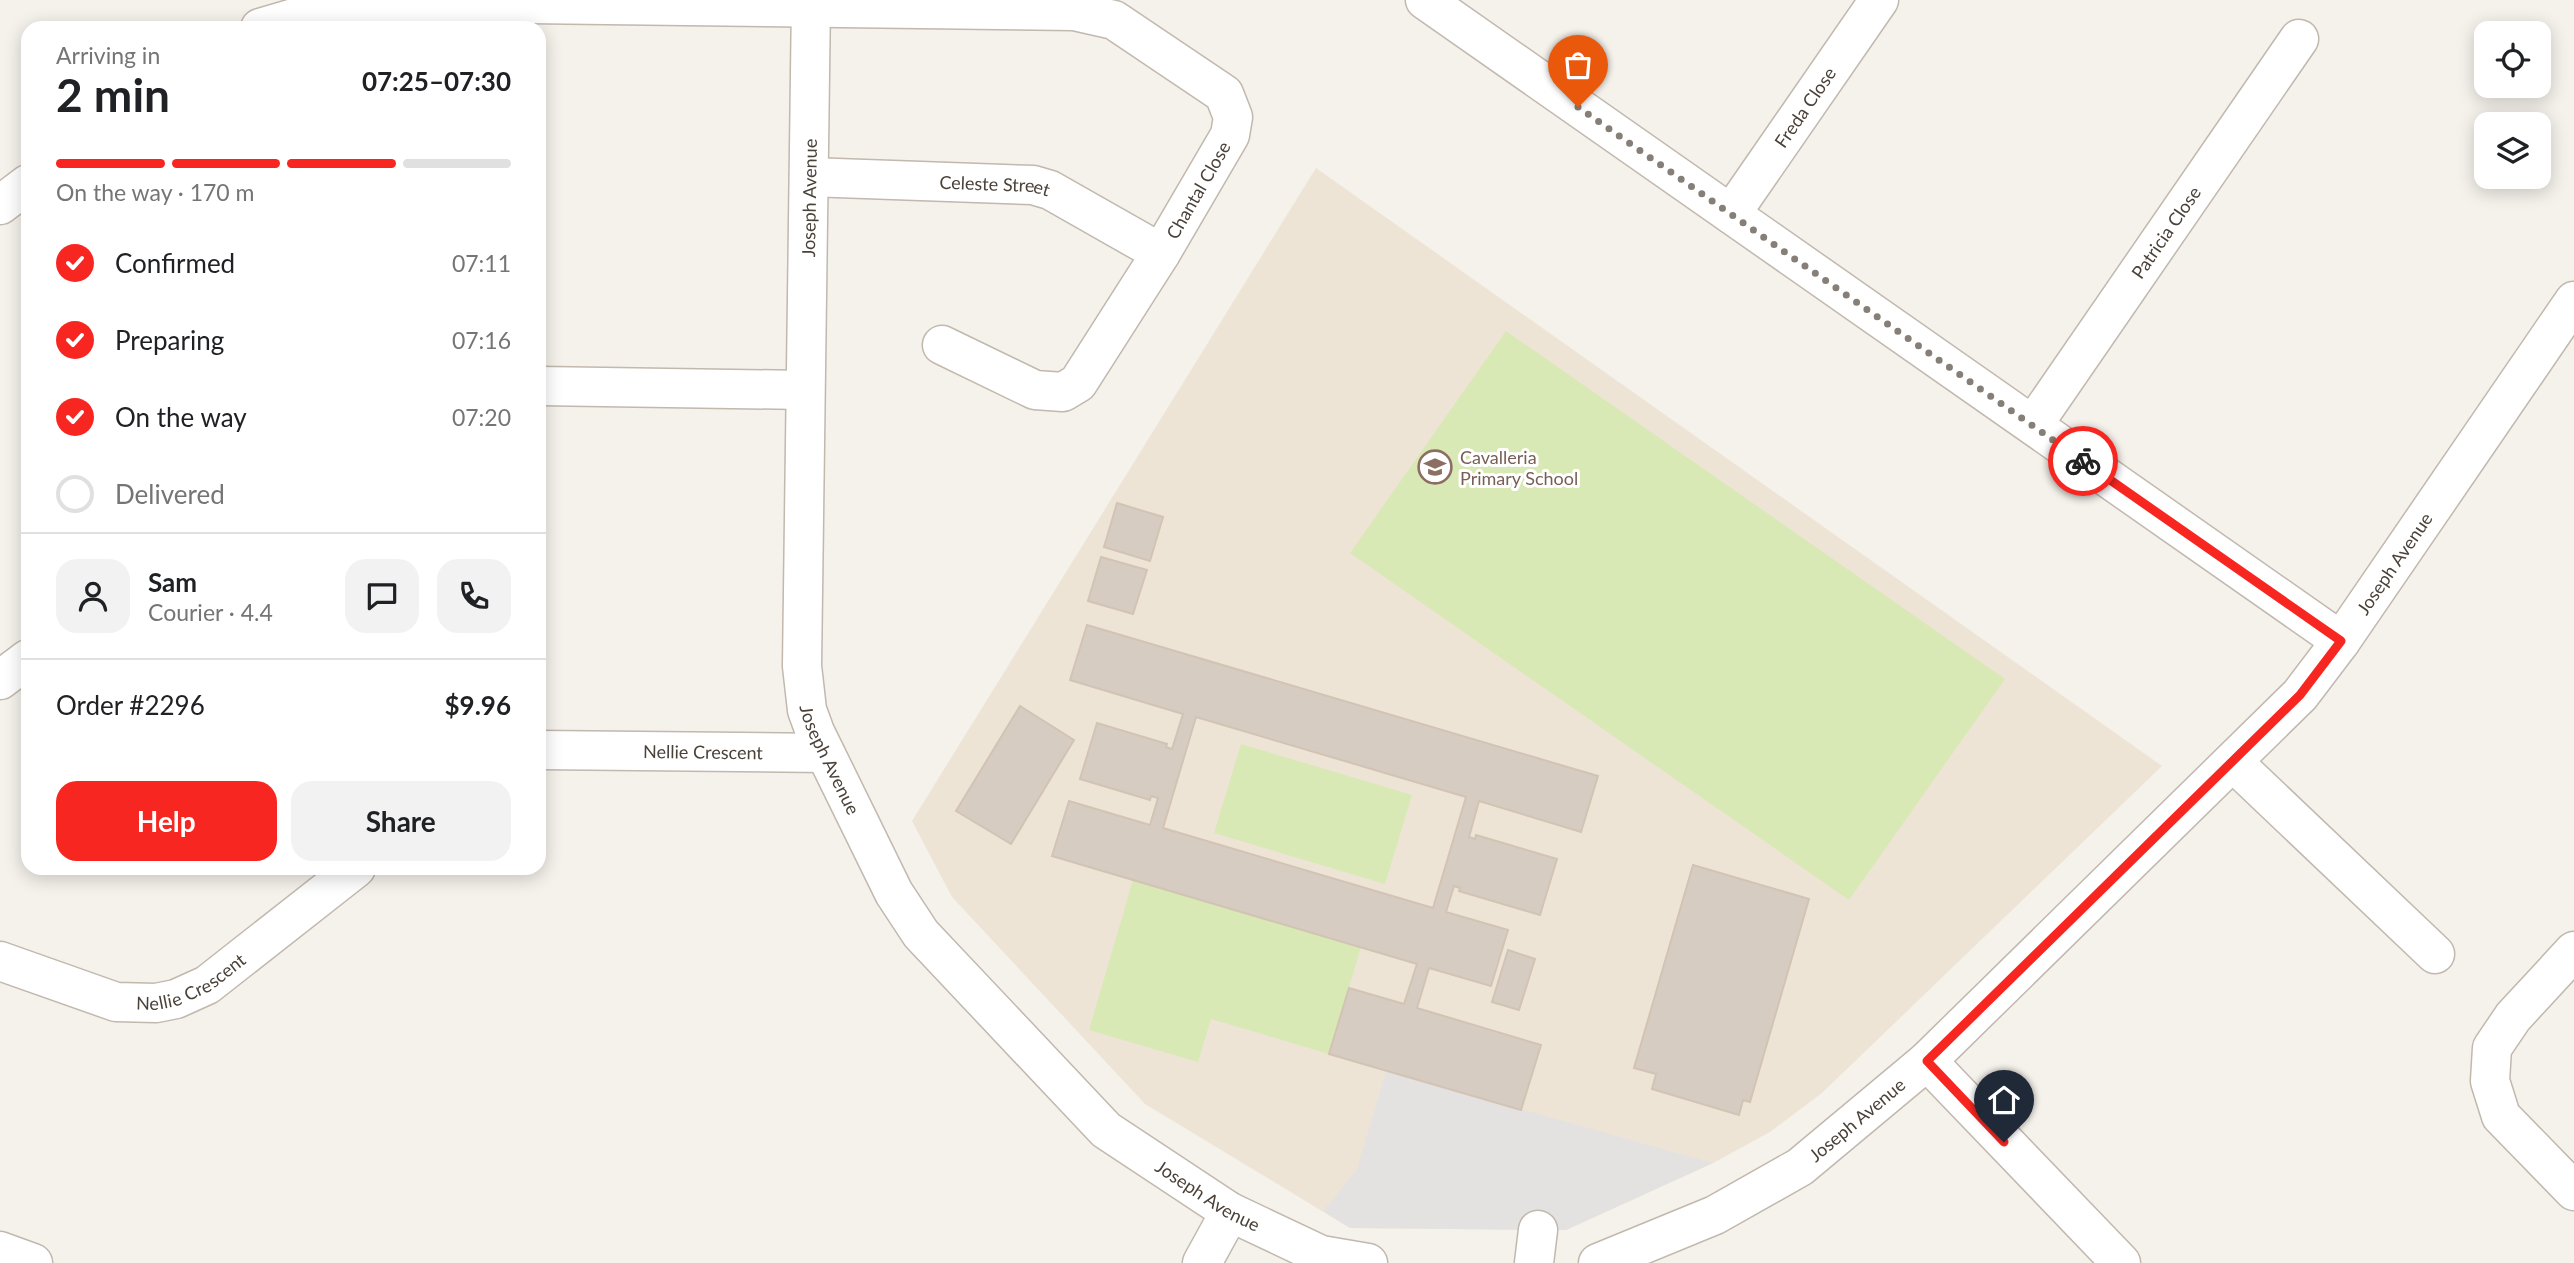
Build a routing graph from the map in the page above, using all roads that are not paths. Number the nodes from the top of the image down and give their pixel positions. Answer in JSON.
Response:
{"nodes":[{"id":1,"x":1425,"y":0,"type":"edge"},
{"id":2,"x":1878,"y":0,"type":"edge"},
{"id":3,"x":811,"y":3,"type":"edge"},
{"id":4,"x":284,"y":21,"type":"edge"},
{"id":5,"x":2299,"y":39,"type":"dead end"},
{"id":6,"x":809,"y":177,"type":"junction"},
{"id":7,"x":21,"y":189,"type":"edge"},
{"id":8,"x":0,"y":205,"type":"edge"},
{"id":9,"x":1731,"y":214,"type":"junction"},
{"id":10,"x":1161,"y":253,"type":"junction"},
{"id":11,"x":2574,"y":301,"type":"edge"},
{"id":12,"x":942,"y":345,"type":"dead end"},
{"id":13,"x":546,"y":386,"type":"edge"},
{"id":14,"x":805,"y":390,"type":"junction"},
{"id":15,"x":2033,"y":425,"type":"junction"},
{"id":16,"x":2341,"y":641,"type":"junction"},
{"id":17,"x":21,"y":664,"type":"edge"},
{"id":18,"x":0,"y":680,"type":"edge"},
{"id":19,"x":546,"y":750,"type":"edge"},
{"id":20,"x":825,"y":752,"type":"junction"},
{"id":21,"x":2232,"y":762,"type":"junction"},
{"id":22,"x":347,"y":875,"type":"edge"},
{"id":23,"x":2574,"y":951,"type":"edge"},
{"id":24,"x":2434,"y":954,"type":"dead end"},
{"id":25,"x":0,"y":961,"type":"edge"},
{"id":26,"x":1927,"y":1061,"type":"junction"},
{"id":27,"x":2574,"y":1191,"type":"edge"},
{"id":28,"x":1230,"y":1212,"type":"junction"},
{"id":29,"x":0,"y":1251,"type":"edge"},
{"id":30,"x":33,"y":1263,"type":"edge"},
{"id":31,"x":1202,"y":1263,"type":"edge"},
{"id":32,"x":1368,"y":1263,"type":"edge"},
{"id":33,"x":1598,"y":1263,"type":"edge"},
{"id":34,"x":2120,"y":1263,"type":"edge"}],
"edges":[{"from":1,"to":9,"type":"street"},
{"from":2,"to":9,"type":"street","name":"Freda Close"},
{"from":3,"to":4,"type":"street","name":"Chantal Close"},
{"from":3,"to":6,"type":"street","name":"Joseph Avenue"},
{"from":3,"to":10,"type":"street","name":"Chantal Close"},
{"from":5,"to":15,"type":"street","name":"Patricia Close"},
{"from":6,"to":10,"type":"street","name":"Celeste Street"},
{"from":6,"to":14,"type":"street","name":"Joseph Avenue"},
{"from":7,"to":8,"type":"street"},
{"from":9,"to":15,"type":"street"},
{"from":10,"to":12,"type":"street","name":"Chantal Close"},
{"from":11,"to":16,"type":"street","name":"Joseph Avenue"},
{"from":13,"to":14,"type":"street"},
{"from":14,"to":20,"type":"street","name":"Joseph Avenue"},
{"from":15,"to":16,"type":"street"},
{"from":16,"to":21,"type":"street","name":"Joseph Avenue"},
{"from":17,"to":18,"type":"street"},
{"from":19,"to":20,"type":"street","name":"Nellie Crescent"},
{"from":20,"to":28,"type":"street","name":"Joseph Avenue"},
{"from":21,"to":24,"type":"street"},
{"from":21,"to":26,"type":"street","name":"Joseph Avenue"},
{"from":22,"to":25,"type":"street","name":"Nellie Crescent"},
{"from":23,"to":27,"type":"street"},
{"from":26,"to":33,"type":"street","name":"Joseph Avenue"},
{"from":26,"to":34,"type":"street"},
{"from":28,"to":31,"type":"street"},
{"from":28,"to":32,"type":"street","name":"Joseph Avenue"},
{"from":29,"to":30,"type":"street"}]}
